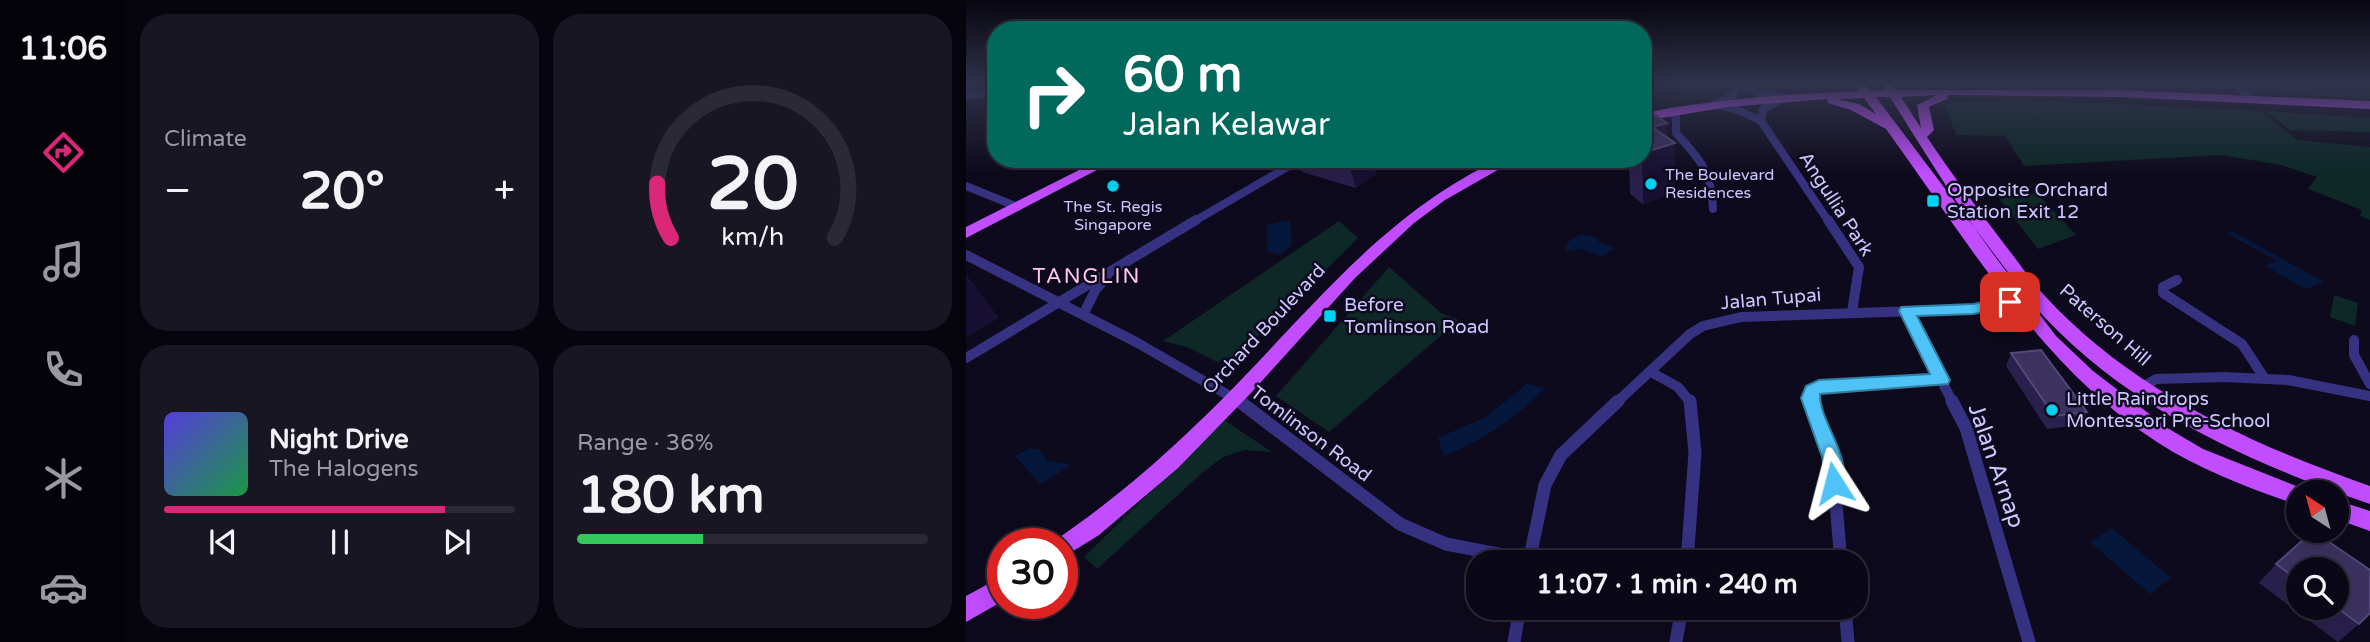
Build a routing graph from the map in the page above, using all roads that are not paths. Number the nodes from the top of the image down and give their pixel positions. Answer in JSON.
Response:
{"nodes":[{"id":1,"x":1674,"y":114,"type":"edge"},
{"id":2,"x":1746,"y":114,"type":"edge"},
{"id":3,"x":1762,"y":114,"type":"edge"},
{"id":4,"x":1866,"y":114,"type":"edge"},
{"id":5,"x":1883,"y":114,"type":"edge"},
{"id":6,"x":1908,"y":114,"type":"edge"},
{"id":7,"x":1924,"y":114,"type":"edge"},
{"id":8,"x":1761,"y":121,"type":"junction"},
{"id":9,"x":1900,"y":136,"type":"junction"},
{"id":10,"x":1920,"y":137,"type":"junction"},
{"id":11,"x":1094,"y":168,"type":"edge"},
{"id":12,"x":1286,"y":168,"type":"edge"},
{"id":13,"x":1493,"y":168,"type":"edge"},
{"id":14,"x":966,"y":186,"type":"edge"},
{"id":15,"x":1018,"y":207,"type":"junction"},
{"id":16,"x":1713,"y":209,"type":"dead end"},
{"id":17,"x":966,"y":233,"type":"edge"},
{"id":18,"x":966,"y":255,"type":"edge"},
{"id":19,"x":1113,"y":270,"type":"junction"},
{"id":20,"x":2177,"y":280,"type":"dead end"},
{"id":21,"x":2028,"y":300,"type":"junction"},
{"id":22,"x":1057,"y":301,"type":"junction"},
{"id":23,"x":1906,"y":311,"type":"junction"},
{"id":24,"x":1852,"y":312,"type":"junction"},
{"id":25,"x":1083,"y":315,"type":"junction"},
{"id":26,"x":2354,"y":340,"type":"dead end"},
{"id":27,"x":966,"y":358,"type":"edge"},
{"id":28,"x":1651,"y":372,"type":"junction"},
{"id":29,"x":2265,"y":379,"type":"junction"},
{"id":30,"x":1941,"y":380,"type":"junction"},
{"id":31,"x":2149,"y":384,"type":"junction"},
{"id":32,"x":2370,"y":384,"type":"edge"},
{"id":33,"x":2370,"y":397,"type":"edge"},
{"id":34,"x":1234,"y":399,"type":"junction"},
{"id":35,"x":2286,"y":492,"type":"edge"},
{"id":36,"x":2370,"y":495,"type":"edge"},
{"id":37,"x":2349,"y":514,"type":"edge"},
{"id":38,"x":2370,"y":521,"type":"edge"},
{"id":39,"x":1078,"y":537,"type":"edge"},
{"id":40,"x":1475,"y":550,"type":"edge"},
{"id":41,"x":1531,"y":550,"type":"edge"},
{"id":42,"x":1688,"y":550,"type":"edge"},
{"id":43,"x":1840,"y":550,"type":"edge"},
{"id":44,"x":987,"y":597,"type":"edge"},
{"id":45,"x":966,"y":610,"type":"edge"},
{"id":46,"x":1518,"y":620,"type":"edge"},
{"id":47,"x":1680,"y":620,"type":"edge"},
{"id":48,"x":1846,"y":620,"type":"edge"},
{"id":49,"x":1514,"y":642,"type":"edge"},
{"id":50,"x":1676,"y":642,"type":"edge"},
{"id":51,"x":1848,"y":642,"type":"edge"},
{"id":52,"x":2028,"y":642,"type":"edge"}],
"edges":[{"from":1,"to":16,"type":"street"},
{"from":2,"to":8,"type":"street"},
{"from":3,"to":8,"type":"street"},
{"from":4,"to":9,"type":"main road"},
{"from":5,"to":9,"type":"main road"},
{"from":6,"to":10,"type":"main road"},
{"from":7,"to":10,"type":"main road"},
{"from":8,"to":24,"type":"street","name":"Angullia Park"},
{"from":9,"to":21,"type":"main road"},
{"from":10,"to":21,"type":"main road"},
{"from":11,"to":15,"type":"main road"},
{"from":12,"to":19,"type":"street"},
{"from":13,"to":34,"type":"main road","name":"Orchard Boulevard"},
{"from":14,"to":15,"type":"street"},
{"from":15,"to":17,"type":"main road"},
{"from":18,"to":22,"type":"street","name":"Tomlinson Road"},
{"from":19,"to":22,"type":"street"},
{"from":19,"to":25,"type":"street"},
{"from":20,"to":29,"type":"street"},
{"from":21,"to":23,"type":"street","name":"Jalan Tupai"},
{"from":21,"to":31,"type":"main road","name":"Paterson Hill"},
{"from":21,"to":35,"type":"main road"},
{"from":22,"to":25,"type":"street","name":"Tomlinson Road"},
{"from":22,"to":27,"type":"street"},
{"from":23,"to":24,"type":"street","name":"Jalan Tupai"},
{"from":23,"to":30,"type":"street","name":"Jalan Arnap"},
{"from":24,"to":28,"type":"street","name":"Jalan Tupai"},
{"from":25,"to":34,"type":"street","name":"Tomlinson Road"},
{"from":26,"to":32,"type":"street"},
{"from":28,"to":41,"type":"street","name":"Jalan Tupai"},
{"from":28,"to":42,"type":"street"},
{"from":29,"to":31,"type":"street"},
{"from":29,"to":33,"type":"street"},
{"from":30,"to":43,"type":"street"},
{"from":30,"to":52,"type":"street","name":"Jalan Arnap"},
{"from":31,"to":36,"type":"main road","name":"Paterson Hill"},
{"from":34,"to":39,"type":"main road","name":"Orchard Boulevard"},
{"from":34,"to":40,"type":"street","name":"Tomlinson Road"},
{"from":37,"to":38,"type":"main road"},
{"from":44,"to":45,"type":"main road"},
{"from":46,"to":49,"type":"street"},
{"from":47,"to":50,"type":"street"},
{"from":48,"to":51,"type":"street"}]}
